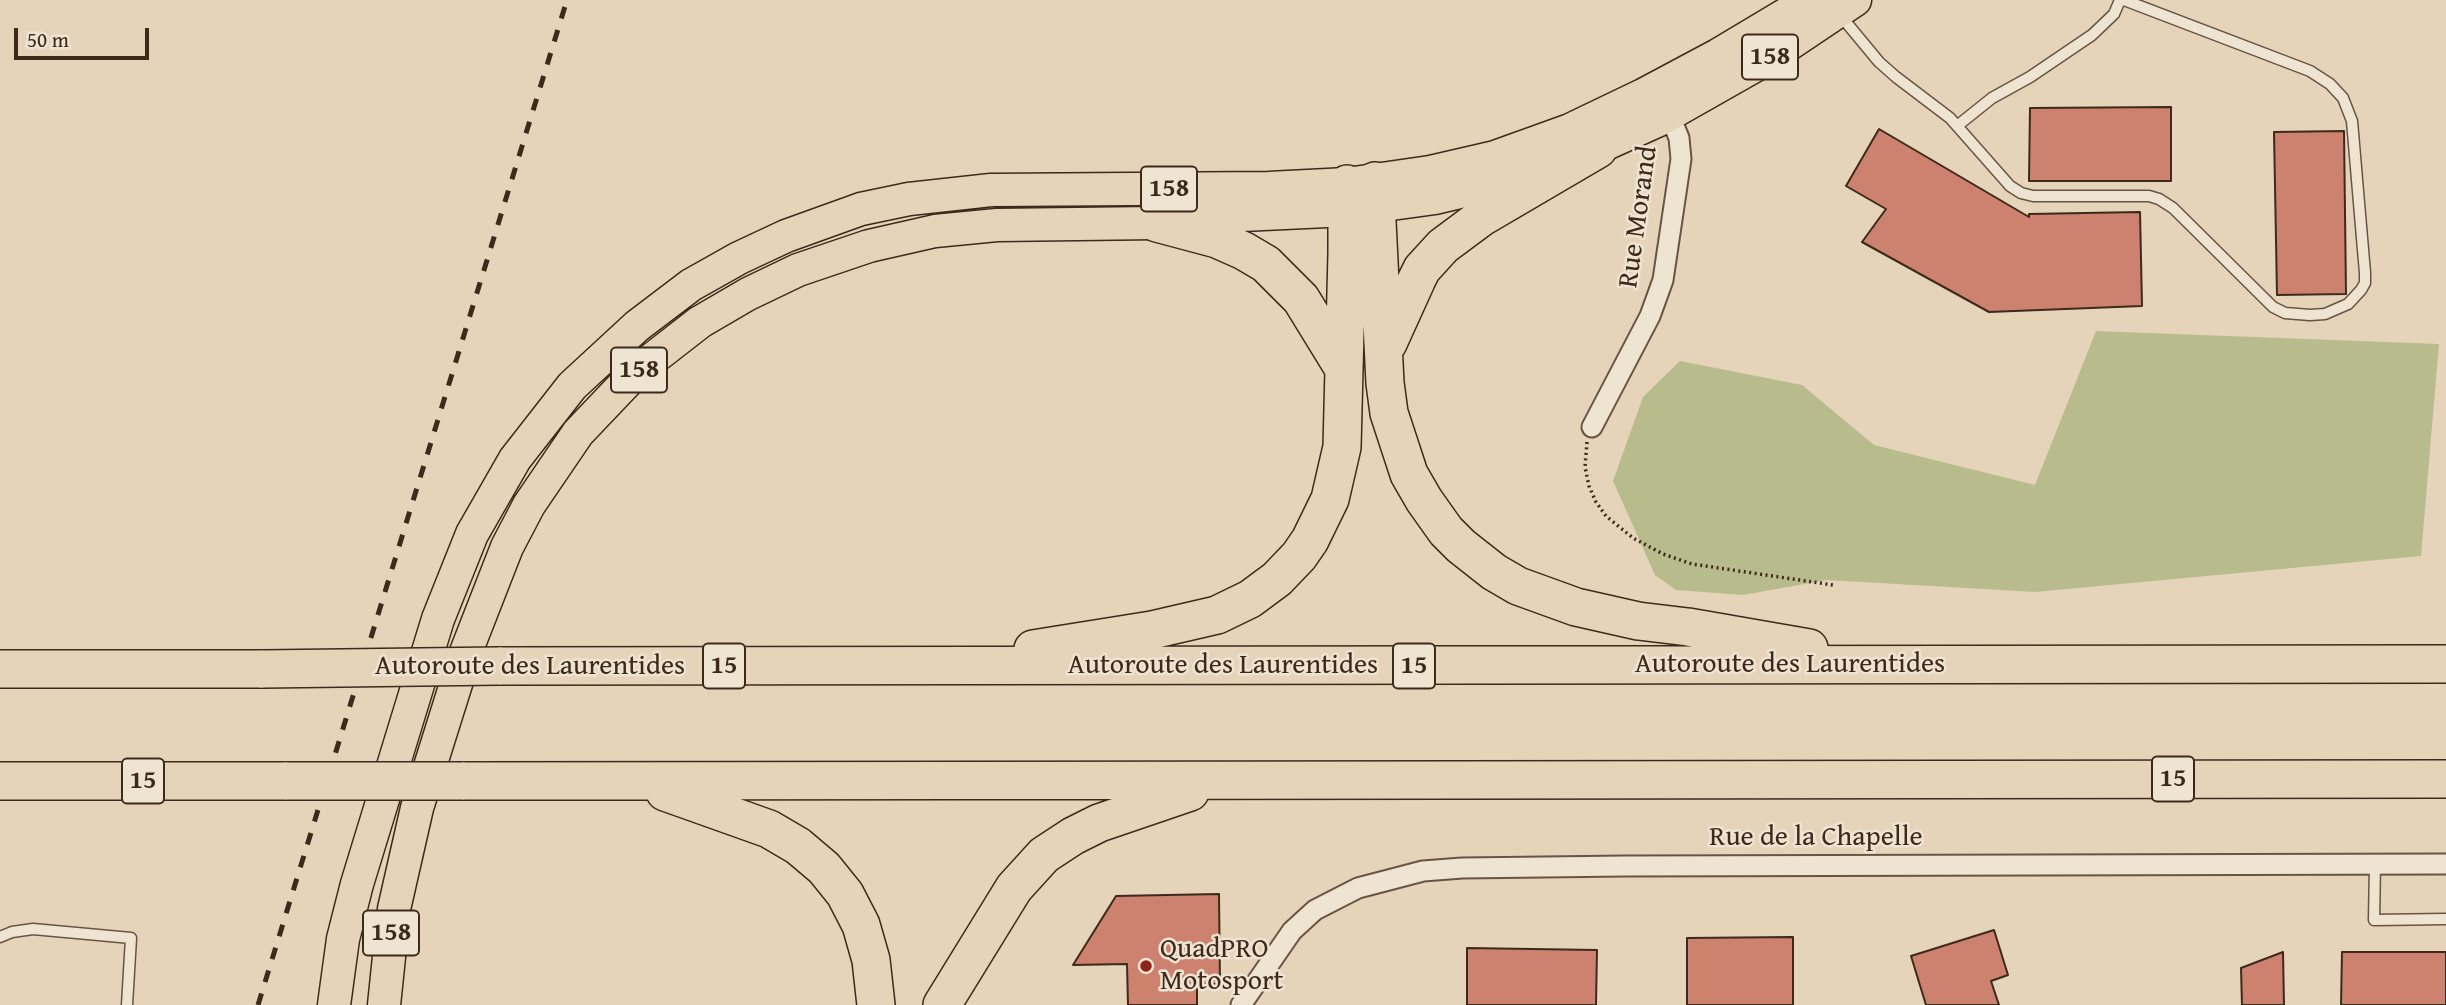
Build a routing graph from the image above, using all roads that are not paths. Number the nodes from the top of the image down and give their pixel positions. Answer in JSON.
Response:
{"nodes":[{"id":1,"x":1810,"y":0,"type":"edge"},
{"id":2,"x":2122,"y":0,"type":"edge"},
{"id":3,"x":1841,"y":4,"type":"edge"},
{"id":4,"x":1663,"y":101,"type":"junction"},
{"id":5,"x":1957,"y":126,"type":"junction"},
{"id":6,"x":1598,"y":149,"type":"junction"},
{"id":7,"x":1362,"y":195,"type":"junction"},
{"id":8,"x":1157,"y":223,"type":"junction"},
{"id":9,"x":1384,"y":351,"type":"junction"},
{"id":10,"x":1345,"y":369,"type":"junction"},
{"id":11,"x":1592,"y":427,"type":"road end"},
{"id":12,"x":2446,"y":664,"type":"edge"},
{"id":13,"x":1903,"y":665,"type":"junction"},
{"id":14,"x":925,"y":666,"type":"junction"},
{"id":15,"x":0,"y":669,"type":"edge"},
{"id":16,"x":2446,"y":779,"type":"edge"},
{"id":17,"x":0,"y":781,"type":"edge"},
{"id":18,"x":634,"y":782,"type":"junction"},
{"id":19,"x":1217,"y":782,"type":"junction"},
{"id":20,"x":2375,"y":864,"type":"junction"},
{"id":21,"x":2446,"y":864,"type":"edge"},
{"id":22,"x":2446,"y":919,"type":"edge"},
{"id":23,"x":0,"y":937,"type":"edge"},
{"id":24,"x":127,"y":1005,"type":"edge"},
{"id":25,"x":334,"y":1005,"type":"edge"},
{"id":26,"x":384,"y":1005,"type":"edge"},
{"id":27,"x":876,"y":1005,"type":"edge"},
{"id":28,"x":942,"y":1005,"type":"edge"},
{"id":29,"x":1241,"y":1005,"type":"edge"}],
"edges":[{"from":1,"to":4,"type":"main road","number":"158"},
{"from":2,"to":5,"type":"lane"},
{"from":2,"to":5,"type":"lane"},
{"from":3,"to":4,"type":"main road","number":"158"},
{"from":3,"to":5,"type":"lane"},
{"from":4,"to":6,"type":"main road","number":"158"},
{"from":4,"to":7,"type":"main road","number":"158"},
{"from":4,"to":11,"type":"street","name":"Rue Morand"},
{"from":6,"to":7,"type":"main road","number":"158"},
{"from":6,"to":9,"type":"highway"},
{"from":7,"to":8,"type":"main road","number":"158"},
{"from":7,"to":9,"type":"highway"},
{"from":7,"to":10,"type":"highway"},
{"from":7,"to":25,"type":"main road","number":"158"},
{"from":8,"to":10,"type":"highway"},
{"from":8,"to":26,"type":"main road","number":"158"},
{"from":9,"to":13,"type":"highway"},
{"from":10,"to":14,"type":"highway"},
{"from":12,"to":13,"type":"highway","name":"Autoroute des Laurentides","number":"15"},
{"from":13,"to":14,"type":"highway","name":"Autoroute des Laurentides","number":"15"},
{"from":14,"to":15,"type":"highway","name":"Autoroute des Laurentides","number":"15","bridge":true},
{"from":16,"to":19,"type":"highway","number":"15"},
{"from":17,"to":18,"type":"highway","number":"15","bridge":true},
{"from":18,"to":19,"type":"highway","number":"15"},
{"from":18,"to":27,"type":"highway"},
{"from":19,"to":28,"type":"highway"},
{"from":20,"to":21,"type":"street","name":"Rue de la Chapelle"},
{"from":20,"to":22,"type":"lane"},
{"from":20,"to":29,"type":"street","name":"Rue de la Chapelle"},
{"from":23,"to":24,"type":"lane"}]}
